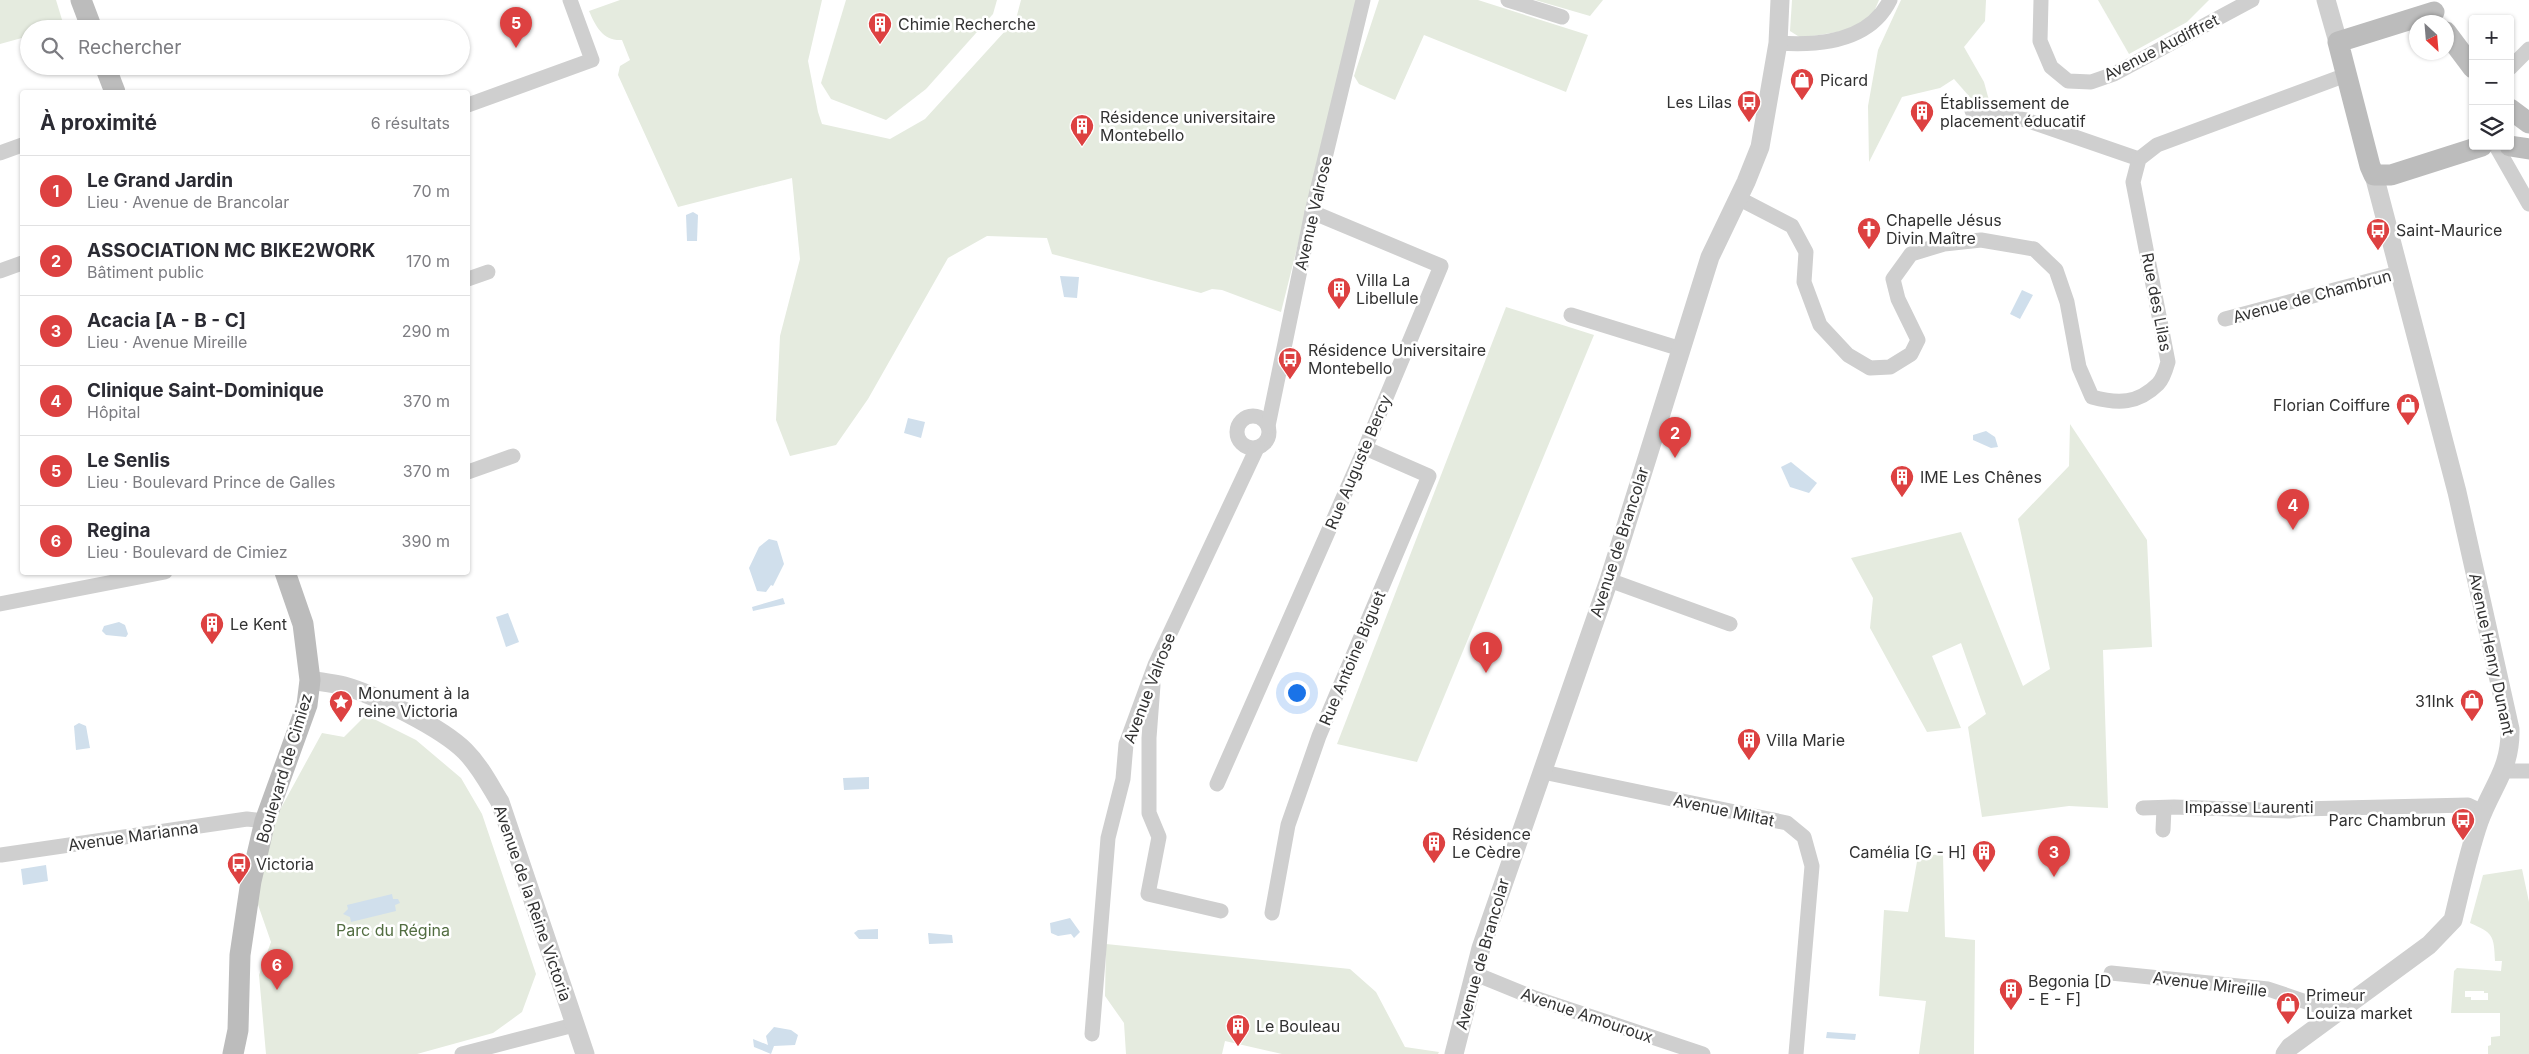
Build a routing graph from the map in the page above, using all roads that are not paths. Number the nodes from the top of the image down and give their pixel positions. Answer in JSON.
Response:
{"nodes":[{"id":1,"x":81,"y":0,"type":"edge"},
{"id":2,"x":570,"y":0,"type":"edge"},
{"id":3,"x":1363,"y":0,"type":"edge"},
{"id":4,"x":1508,"y":0,"type":"edge"},
{"id":5,"x":1780,"y":0,"type":"edge"},
{"id":6,"x":1890,"y":0,"type":"edge"},
{"id":7,"x":2041,"y":0,"type":"edge"},
{"id":8,"x":2252,"y":0,"type":"edge"},
{"id":9,"x":2326,"y":0,"type":"edge"},
{"id":10,"x":1529,"y":3,"type":"edge"},
{"id":11,"x":2435,"y":12,"type":"edge"},
{"id":12,"x":1562,"y":17,"type":"dead end"},
{"id":13,"x":89,"y":20,"type":"edge"},
{"id":14,"x":1778,"y":42,"type":"junction"},
{"id":15,"x":2338,"y":42,"type":"junction"},
{"id":16,"x":2454,"y":43,"type":"edge"},
{"id":17,"x":2529,"y":49,"type":"edge"},
{"id":18,"x":2469,"y":63,"type":"edge"},
{"id":19,"x":2514,"y":64,"type":"edge"},
{"id":20,"x":2346,"y":74,"type":"junction"},
{"id":21,"x":108,"y":75,"type":"edge"},
{"id":22,"x":114,"y":90,"type":"edge"},
{"id":23,"x":470,"y":103,"type":"edge"},
{"id":24,"x":1972,"y":111,"type":"dead end"},
{"id":25,"x":2514,"y":112,"type":"edge"},
{"id":26,"x":2529,"y":123,"type":"edge"},
{"id":27,"x":20,"y":146,"type":"edge"},
{"id":28,"x":2514,"y":147,"type":"edge"},
{"id":29,"x":2529,"y":149,"type":"edge"},
{"id":30,"x":2469,"y":150,"type":"edge"},
{"id":31,"x":2498,"y":150,"type":"edge"},
{"id":32,"x":0,"y":153,"type":"edge"},
{"id":33,"x":2139,"y":159,"type":"junction"},
{"id":34,"x":2374,"y":175,"type":"junction"},
{"id":35,"x":1738,"y":198,"type":"junction"},
{"id":36,"x":2529,"y":204,"type":"edge"},
{"id":37,"x":1312,"y":212,"type":"junction"},
{"id":38,"x":20,"y":264,"type":"edge"},
{"id":39,"x":0,"y":271,"type":"edge"},
{"id":40,"x":488,"y":272,"type":"dead end"},
{"id":41,"x":2399,"y":274,"type":"junction"},
{"id":42,"x":470,"y":278,"type":"edge"},
{"id":43,"x":1571,"y":315,"type":"dead end"},
{"id":44,"x":2225,"y":319,"type":"dead end"},
{"id":45,"x":1681,"y":349,"type":"junction"},
{"id":46,"x":1268,"y":426,"type":"junction"},
{"id":47,"x":1257,"y":448,"type":"junction"},
{"id":48,"x":1365,"y":448,"type":"junction"},
{"id":49,"x":513,"y":456,"type":"dead end"},
{"id":50,"x":470,"y":471,"type":"edge"},
{"id":51,"x":150,"y":575,"type":"edge"},
{"id":52,"x":286,"y":575,"type":"edge"},
{"id":53,"x":1609,"y":580,"type":"junction"},
{"id":54,"x":0,"y":604,"type":"edge"},
{"id":55,"x":1730,"y":624,"type":"dead end"},
{"id":56,"x":1155,"y":665,"type":"junction"},
{"id":57,"x":310,"y":680,"type":"junction"},
{"id":58,"x":2503,"y":771,"type":"junction"},
{"id":59,"x":2529,"y":771,"type":"edge"},
{"id":60,"x":1543,"y":772,"type":"junction"},
{"id":61,"x":1216,"y":784,"type":"dead end"},
{"id":62,"x":2143,"y":808,"type":"dead end"},
{"id":63,"x":2164,"y":808,"type":"junction"},
{"id":64,"x":2483,"y":812,"type":"junction"},
{"id":65,"x":265,"y":821,"type":"junction"},
{"id":66,"x":2163,"y":830,"type":"dead end"},
{"id":67,"x":1,"y":855,"type":"edge"},
{"id":68,"x":1220,"y":910,"type":"dead end"},
{"id":69,"x":1272,"y":913,"type":"dead end"},
{"id":70,"x":1473,"y":973,"type":"junction"},
{"id":71,"x":2111,"y":973,"type":"dead end"},
{"id":72,"x":2336,"y":1012,"type":"junction"},
{"id":73,"x":574,"y":1025,"type":"junction"},
{"id":74,"x":1092,"y":1034,"type":"dead end"},
{"id":75,"x":234,"y":1054,"type":"edge"},
{"id":76,"x":462,"y":1054,"type":"edge"},
{"id":77,"x":585,"y":1054,"type":"edge"},
{"id":78,"x":1454,"y":1054,"type":"edge"},
{"id":79,"x":1703,"y":1054,"type":"edge"},
{"id":80,"x":1796,"y":1054,"type":"edge"},
{"id":81,"x":2285,"y":1054,"type":"edge"}],
"edges":[{"from":1,"to":13,"type":"main road"},
{"from":2,"to":23,"type":"street"},
{"from":3,"to":37,"type":"street","name":"Avenue Valrose"},
{"from":4,"to":10,"type":"street"},
{"from":5,"to":14,"type":"street","name":"Avenue de Brancolar"},
{"from":6,"to":14,"type":"street"},
{"from":7,"to":8,"type":"street","name":"Avenue Audiffret"},
{"from":9,"to":15,"type":"street"},
{"from":10,"to":12,"type":"street"},
{"from":11,"to":15,"type":"main road"},
{"from":14,"to":35,"type":"street","name":"Avenue de Brancolar"},
{"from":15,"to":20,"type":"main road"},
{"from":16,"to":18,"type":"main road"},
{"from":17,"to":19,"type":"street"},
{"from":20,"to":33,"type":"street"},
{"from":20,"to":34,"type":"main road"},
{"from":21,"to":22,"type":"main road"},
{"from":24,"to":33,"type":"street"},
{"from":25,"to":26,"type":"main road"},
{"from":27,"to":32,"type":"street"},
{"from":28,"to":29,"type":"main road"},
{"from":30,"to":34,"type":"main road"},
{"from":31,"to":36,"type":"street"},
{"from":33,"to":35,"type":"street","name":"Rue des Lilas"},
{"from":34,"to":41,"type":"street","name":"Avenue Henry Dunant"},
{"from":35,"to":45,"type":"street","name":"Avenue de Brancolar"},
{"from":37,"to":46,"type":"street","name":"Avenue Valrose"},
{"from":37,"to":48,"type":"street","name":"Rue Auguste Bercy"},
{"from":38,"to":39,"type":"street"},
{"from":40,"to":42,"type":"street"},
{"from":41,"to":44,"type":"street","name":"Avenue de Chambrun"},
{"from":41,"to":58,"type":"street","name":"Avenue Henry Dunant"},
{"from":43,"to":45,"type":"street"},
{"from":45,"to":53,"type":"street","name":"Avenue de Brancolar"},
{"from":46,"to":47,"type":"street","name":"Avenue Valrose"},
{"from":46,"to":47,"type":"street"},
{"from":47,"to":56,"type":"street","name":"Avenue Valrose"},
{"from":48,"to":61,"type":"street","name":"Rue Auguste Bercy"},
{"from":48,"to":69,"type":"street","name":"Rue Antoine Biguet"},
{"from":49,"to":50,"type":"street"},
{"from":51,"to":54,"type":"street"},
{"from":52,"to":57,"type":"main road","name":"Boulevard de Cimiez"},
{"from":53,"to":55,"type":"street"},
{"from":53,"to":60,"type":"street","name":"Avenue de Brancolar"},
{"from":56,"to":68,"type":"street"},
{"from":56,"to":74,"type":"street","name":"Avenue Valrose"},
{"from":57,"to":65,"type":"main road","name":"Boulevard de Cimiez"},
{"from":57,"to":73,"type":"street","name":"Avenue de la Reine Victoria"},
{"from":58,"to":59,"type":"street"},
{"from":58,"to":64,"type":"street","name":"Avenue Henry Dunant"},
{"from":60,"to":70,"type":"street","name":"Avenue de Brancolar"},
{"from":60,"to":80,"type":"street","name":"Avenue Miltat"},
{"from":62,"to":63,"type":"street","name":"Impasse Laurenti"},
{"from":63,"to":64,"type":"street","name":"Impasse Laurenti"},
{"from":63,"to":66,"type":"street","name":"Impasse Laurenti"},
{"from":64,"to":72,"type":"street","name":"Avenue Henry Dunant"},
{"from":65,"to":67,"type":"street","name":"Avenue Marianna"},
{"from":65,"to":75,"type":"main road","name":"Boulevard de Cimiez"},
{"from":70,"to":78,"type":"street","name":"Avenue de Brancolar"},
{"from":70,"to":79,"type":"street","name":"Avenue Amouroux"},
{"from":71,"to":72,"type":"street","name":"Avenue Mireille"},
{"from":72,"to":81,"type":"street","name":"Avenue Henry Dunant"},
{"from":73,"to":76,"type":"street"},
{"from":73,"to":77,"type":"street","name":"Avenue de la Reine Victoria"}]}
